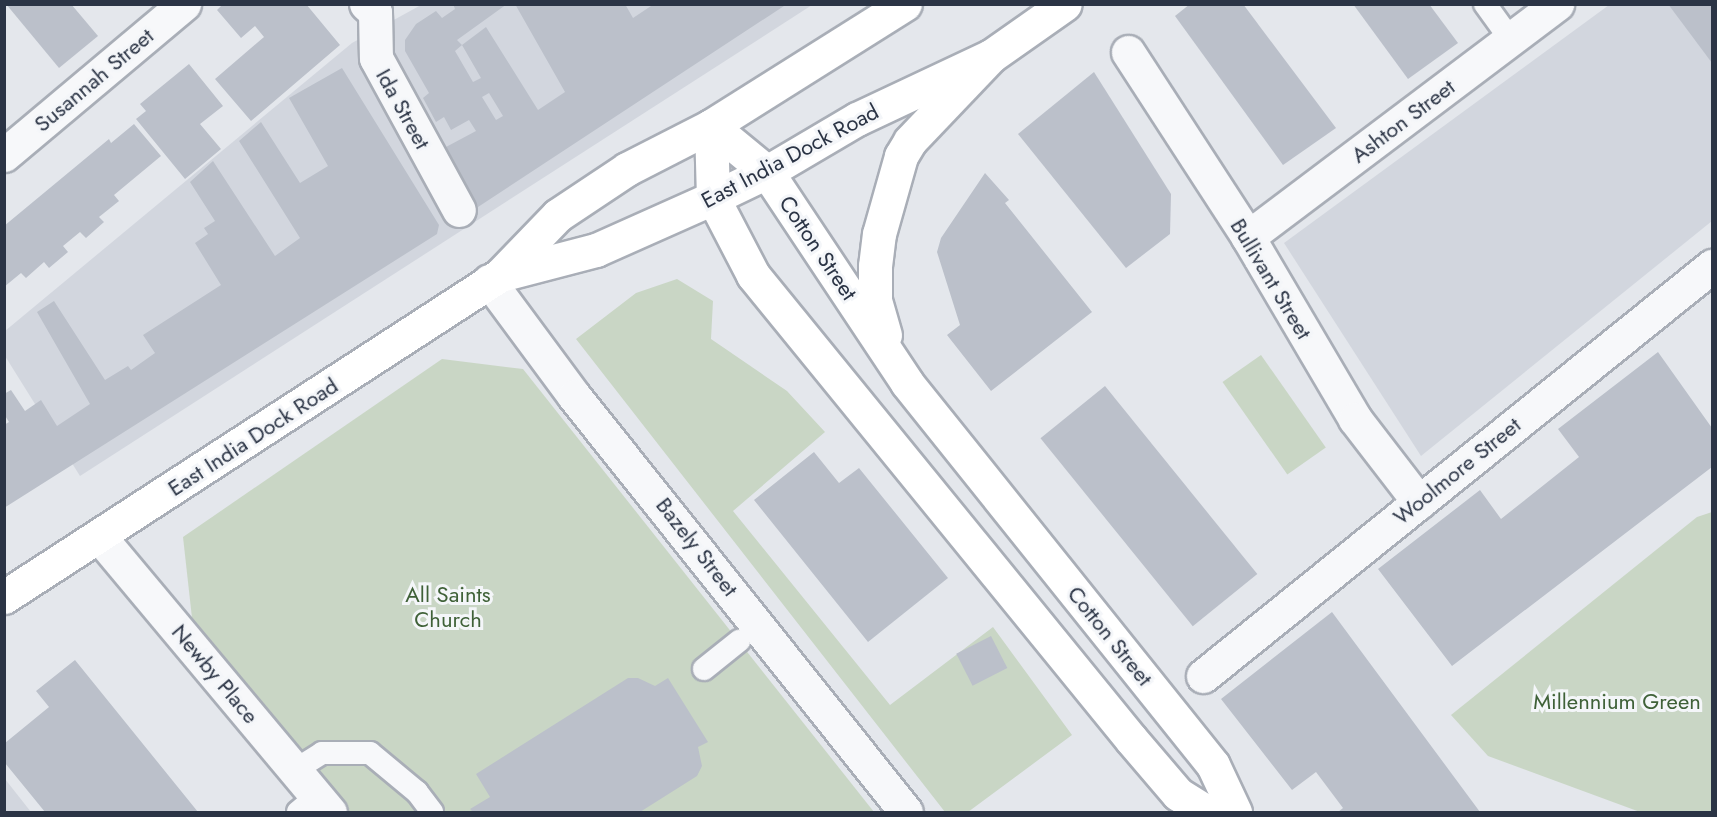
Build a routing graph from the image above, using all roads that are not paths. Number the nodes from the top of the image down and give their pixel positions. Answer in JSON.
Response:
{"nodes":[{"id":1,"x":184,"y":4,"type":"edge"},
{"id":2,"x":905,"y":4,"type":"edge"},
{"id":3,"x":1065,"y":4,"type":"edge"},
{"id":4,"x":1485,"y":4,"type":"edge"},
{"id":5,"x":1557,"y":4,"type":"edge"},
{"id":6,"x":378,"y":7,"type":"edge"},
{"id":7,"x":1511,"y":40,"type":"junction"},
{"id":8,"x":1128,"y":52,"type":"dead end"},
{"id":9,"x":992,"y":56,"type":"junction"},
{"id":10,"x":711,"y":126,"type":"junction"},
{"id":11,"x":4,"y":155,"type":"edge"},
{"id":12,"x":767,"y":172,"type":"junction"},
{"id":13,"x":713,"y":198,"type":"junction"},
{"id":14,"x":459,"y":210,"type":"dead end"},
{"id":15,"x":1248,"y":237,"type":"junction"},
{"id":16,"x":1713,"y":266,"type":"edge"},
{"id":17,"x":495,"y":278,"type":"junction"},
{"id":18,"x":907,"y":383,"type":"junction"},
{"id":19,"x":1419,"y":502,"type":"junction"},
{"id":20,"x":99,"y":536,"type":"junction"},
{"id":21,"x":4,"y":597,"type":"edge"},
{"id":22,"x":739,"y":641,"type":"dead end"},
{"id":23,"x":704,"y":669,"type":"dead end"},
{"id":24,"x":1203,"y":676,"type":"dead end"},
{"id":25,"x":295,"y":770,"type":"junction"},
{"id":26,"x":315,"y":807,"type":"edge"},
{"id":27,"x":432,"y":813,"type":"edge"},
{"id":28,"x":906,"y":813,"type":"edge"},
{"id":29,"x":1207,"y":813,"type":"edge"},
{"id":30,"x":1235,"y":813,"type":"edge"}],
"edges":[{"from":1,"to":11,"type":"street","name":"Susannah Street"},
{"from":2,"to":10,"type":"main road","name":"East India Dock Road"},
{"from":3,"to":9,"type":"main road","name":"East India Dock Road"},
{"from":4,"to":7,"type":"lane"},
{"from":5,"to":7,"type":"street","name":"Ashton Street"},
{"from":6,"to":14,"type":"street","name":"Ida Street"},
{"from":7,"to":15,"type":"street","name":"Ashton Street"},
{"from":8,"to":15,"type":"street","name":"Bullivant Street"},
{"from":9,"to":12,"type":"main road","name":"East India Dock Road"},
{"from":9,"to":18,"type":"main road"},
{"from":10,"to":12,"type":"main road","name":"Cotton Street"},
{"from":10,"to":13,"type":"main road"},
{"from":10,"to":17,"type":"main road","name":"East India Dock Road"},
{"from":12,"to":13,"type":"main road","name":"East India Dock Road"},
{"from":12,"to":18,"type":"main road","name":"Cotton Street"},
{"from":13,"to":17,"type":"main road","name":"East India Dock Road"},
{"from":13,"to":29,"type":"main road"},
{"from":15,"to":19,"type":"street","name":"Bullivant Street"},
{"from":16,"to":19,"type":"street","name":"Woolmore Street"},
{"from":17,"to":20,"type":"main road","name":"East India Dock Road"},
{"from":17,"to":28,"type":"street","name":"Bazely Street"},
{"from":18,"to":30,"type":"main road","name":"Cotton Street"},
{"from":19,"to":24,"type":"street","name":"Woolmore Street"},
{"from":20,"to":21,"type":"main road","name":"East India Dock Road"},
{"from":20,"to":25,"type":"street","name":"Newby Place"},
{"from":22,"to":23,"type":"lane"},
{"from":25,"to":26,"type":"street","name":"Newby Place"},
{"from":25,"to":27,"type":"lane"}]}
